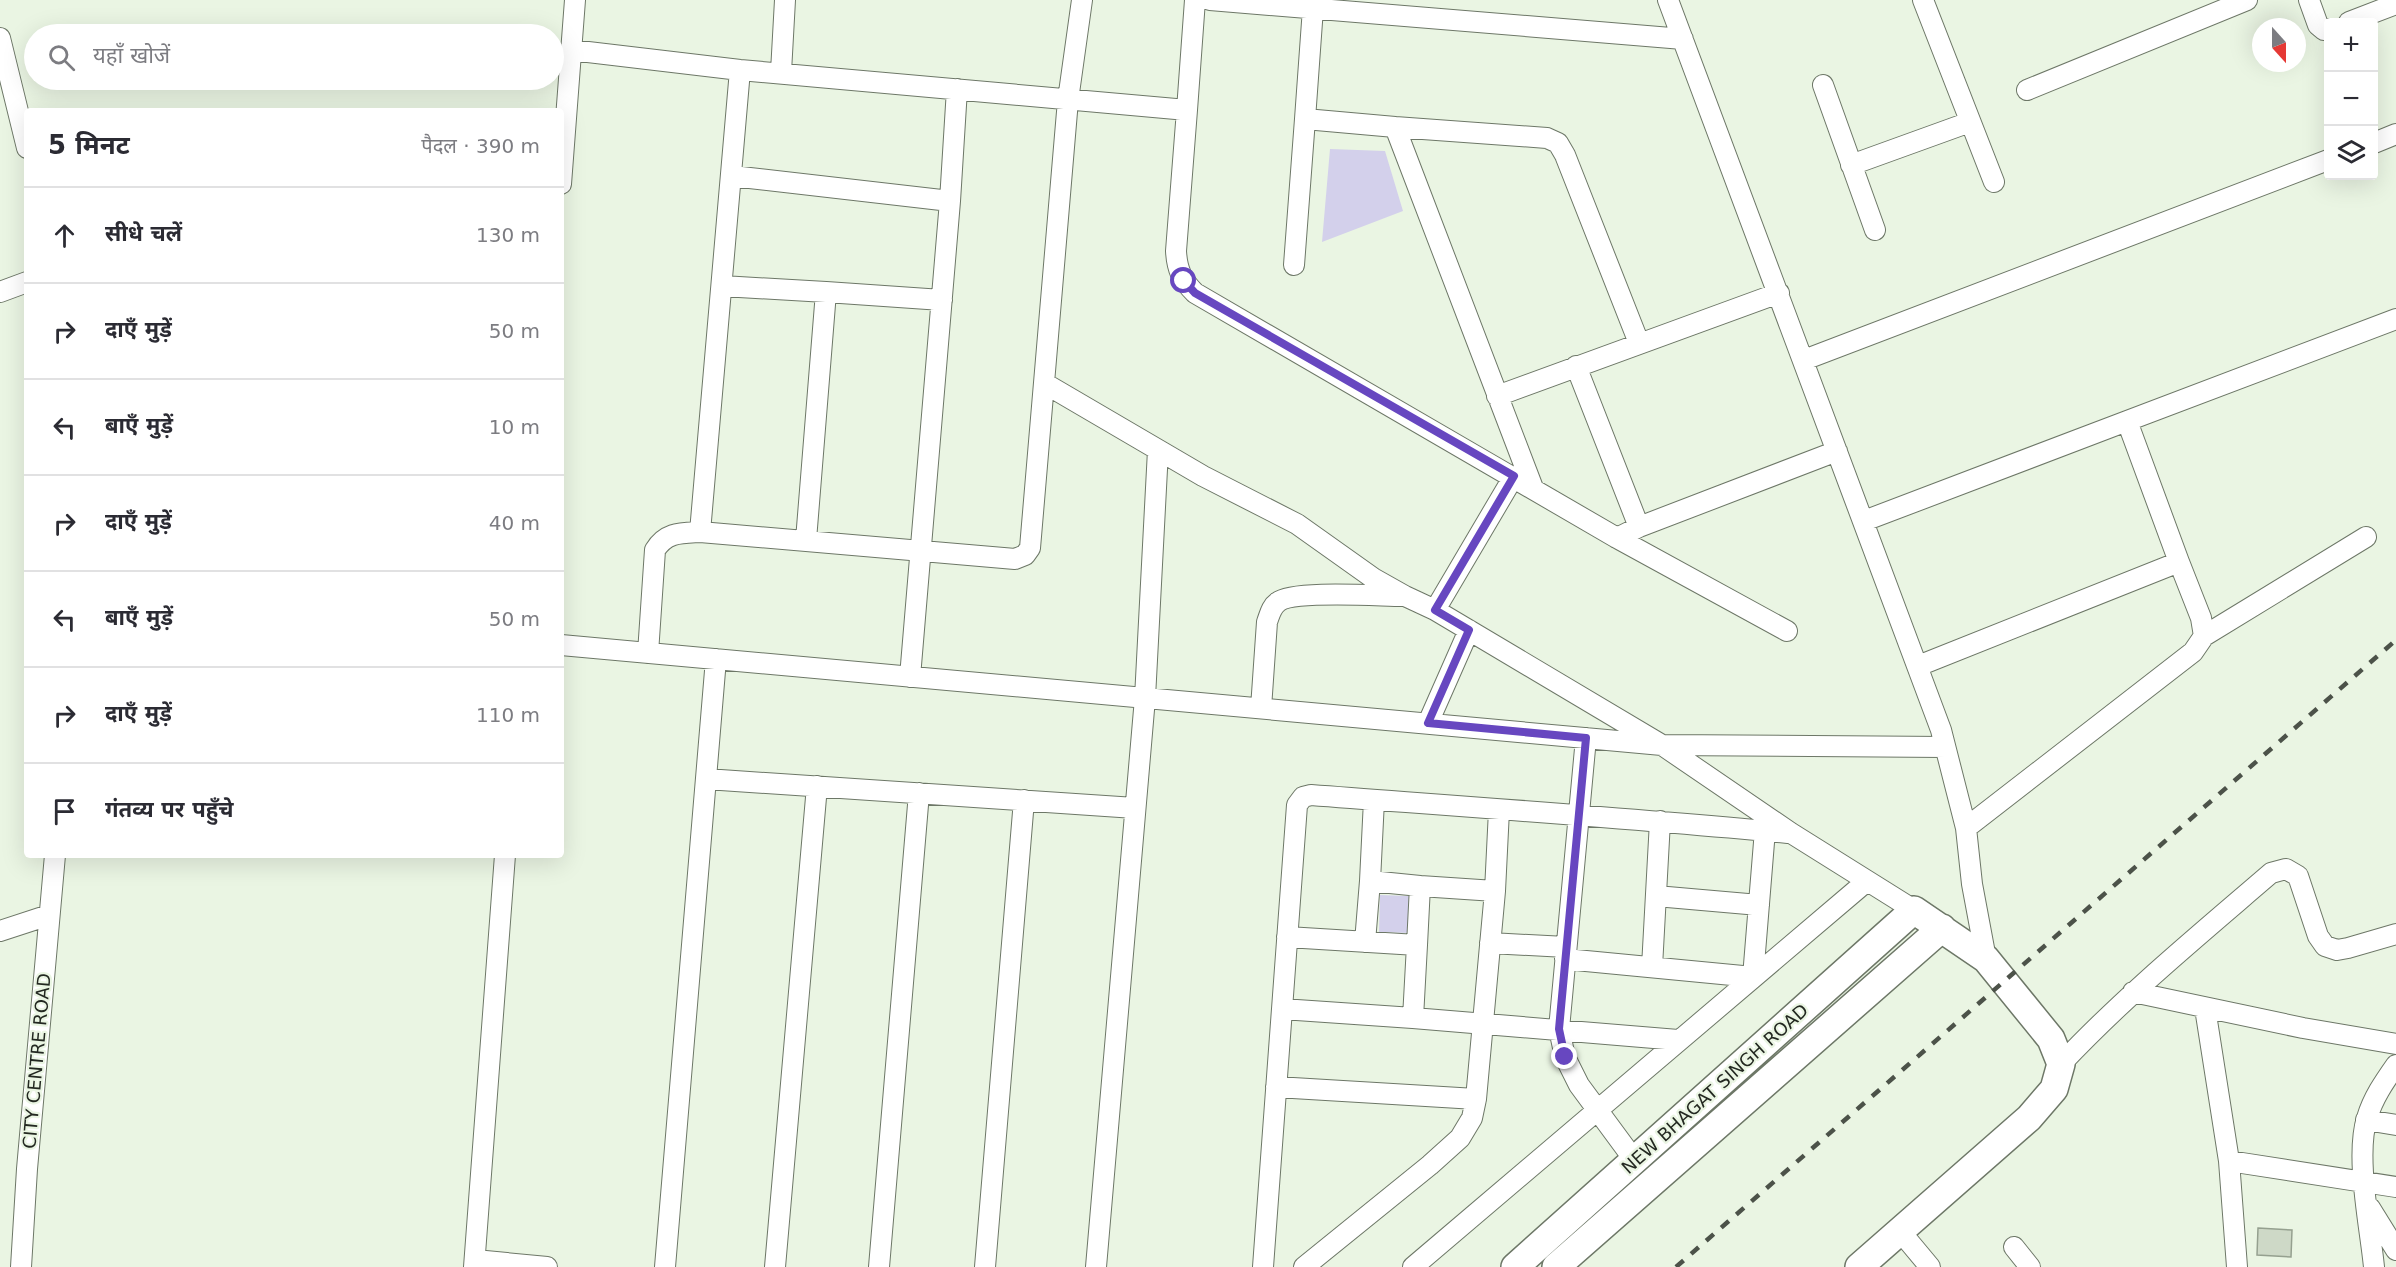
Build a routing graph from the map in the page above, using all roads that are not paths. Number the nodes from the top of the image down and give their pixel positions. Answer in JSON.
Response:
{"nodes":[{"id":1,"x":575,"y":0,"type":"edge"},
{"id":2,"x":785,"y":0,"type":"edge"},
{"id":3,"x":1082,"y":0,"type":"edge"},
{"id":4,"x":1195,"y":0,"type":"edge"},
{"id":5,"x":1210,"y":0,"type":"edge"},
{"id":6,"x":1668,"y":0,"type":"edge"},
{"id":7,"x":1923,"y":0,"type":"edge"},
{"id":8,"x":2247,"y":0,"type":"edge"},
{"id":9,"x":2309,"y":0,"type":"edge"},
{"id":10,"x":2396,"y":4,"type":"edge"},
{"id":11,"x":1313,"y":8,"type":"junction"},
{"id":12,"x":2359,"y":18,"type":"edge"},
{"id":13,"x":2324,"y":30,"type":"edge"},
{"id":14,"x":0,"y":38,"type":"edge"},
{"id":15,"x":1683,"y":39,"type":"junction"},
{"id":16,"x":571,"y":50,"type":"junction"},
{"id":17,"x":741,"y":70,"type":"junction"},
{"id":18,"x":781,"y":72,"type":"junction"},
{"id":19,"x":1823,"y":85,"type":"dead end"},
{"id":20,"x":957,"y":90,"type":"junction"},
{"id":21,"x":2027,"y":90,"type":"dead end"},
{"id":22,"x":1068,"y":100,"type":"junction"},
{"id":23,"x":1187,"y":110,"type":"junction"},
{"id":24,"x":1305,"y":119,"type":"junction"},
{"id":25,"x":1970,"y":122,"type":"junction"},
{"id":26,"x":1395,"y":127,"type":"junction"},
{"id":27,"x":2396,"y":134,"type":"edge"},
{"id":28,"x":24,"y":136,"type":"edge"},
{"id":29,"x":2378,"y":141,"type":"edge"},
{"id":30,"x":564,"y":144,"type":"edge"},
{"id":31,"x":2324,"y":162,"type":"edge"},
{"id":32,"x":1851,"y":165,"type":"junction"},
{"id":33,"x":732,"y":176,"type":"junction"},
{"id":34,"x":1994,"y":182,"type":"dead end"},
{"id":35,"x":950,"y":201,"type":"junction"},
{"id":36,"x":1875,"y":230,"type":"dead end"},
{"id":37,"x":1294,"y":265,"type":"dead end"},
{"id":38,"x":24,"y":283,"type":"edge"},
{"id":39,"x":722,"y":286,"type":"junction"},
{"id":40,"x":0,"y":292,"type":"edge"},
{"id":41,"x":826,"y":292,"type":"junction"},
{"id":42,"x":1779,"y":293,"type":"junction"},
{"id":43,"x":942,"y":300,"type":"junction"},
{"id":44,"x":2396,"y":319,"type":"edge"},
{"id":45,"x":1639,"y":343,"type":"junction"},
{"id":46,"x":1804,"y":360,"type":"junction"},
{"id":47,"x":1576,"y":366,"type":"junction"},
{"id":48,"x":1044,"y":383,"type":"junction"},
{"id":49,"x":1497,"y":396,"type":"junction"},
{"id":50,"x":2127,"y":421,"type":"junction"},
{"id":51,"x":1158,"y":450,"type":"junction"},
{"id":52,"x":1837,"y":451,"type":"junction"},
{"id":53,"x":1514,"y":476,"type":"junction"},
{"id":54,"x":1533,"y":488,"type":"junction"},
{"id":55,"x":1864,"y":521,"type":"junction"},
{"id":56,"x":1639,"y":527,"type":"junction"},
{"id":57,"x":700,"y":532,"type":"junction"},
{"id":58,"x":2366,"y":537,"type":"dead end"},
{"id":59,"x":1617,"y":538,"type":"junction"},
{"id":60,"x":806,"y":540,"type":"junction"},
{"id":61,"x":921,"y":549,"type":"junction"},
{"id":62,"x":2179,"y":562,"type":"junction"},
{"id":63,"x":1405,"y":596,"type":"junction"},
{"id":64,"x":1435,"y":610,"type":"junction"},
{"id":65,"x":1469,"y":630,"type":"junction"},
{"id":66,"x":1787,"y":631,"type":"dead end"},
{"id":67,"x":2204,"y":636,"type":"junction"},
{"id":68,"x":564,"y":645,"type":"edge"},
{"id":69,"x":648,"y":653,"type":"junction"},
{"id":70,"x":716,"y":659,"type":"junction"},
{"id":71,"x":1918,"y":666,"type":"junction"},
{"id":72,"x":910,"y":676,"type":"junction"},
{"id":73,"x":1145,"y":698,"type":"junction"},
{"id":74,"x":1261,"y":708,"type":"junction"},
{"id":75,"x":1428,"y":723,"type":"junction"},
{"id":76,"x":1586,"y":738,"type":"junction"},
{"id":77,"x":1662,"y":745,"type":"junction"},
{"id":78,"x":1946,"y":747,"type":"junction"},
{"id":79,"x":706,"y":778,"type":"junction"},
{"id":80,"x":817,"y":786,"type":"junction"},
{"id":81,"x":919,"y":793,"type":"junction"},
{"id":82,"x":1024,"y":800,"type":"junction"},
{"id":83,"x":1374,"y":800,"type":"junction"},
{"id":84,"x":1136,"y":808,"type":"junction"},
{"id":85,"x":1499,"y":810,"type":"junction"},
{"id":86,"x":1579,"y":814,"type":"junction"},
{"id":87,"x":1660,"y":821,"type":"junction"},
{"id":88,"x":1966,"y":828,"type":"junction"},
{"id":89,"x":1765,"y":830,"type":"junction"},
{"id":90,"x":1791,"y":833,"type":"junction"},
{"id":91,"x":55,"y":858,"type":"edge"},
{"id":92,"x":505,"y":858,"type":"edge"},
{"id":93,"x":1867,"y":880,"type":"junction"},
{"id":94,"x":1370,"y":881,"type":"junction"},
{"id":95,"x":1420,"y":886,"type":"junction"},
{"id":96,"x":1495,"y":891,"type":"junction"},
{"id":97,"x":1656,"y":896,"type":"junction"},
{"id":98,"x":1759,"y":905,"type":"junction"},
{"id":99,"x":1914,"y":910,"type":"junction"},
{"id":100,"x":49,"y":915,"type":"junction"},
{"id":101,"x":1942,"y":928,"type":"junction"},
{"id":102,"x":0,"y":931,"type":"edge"},
{"id":103,"x":2396,"y":934,"type":"edge"},
{"id":104,"x":1287,"y":937,"type":"junction"},
{"id":105,"x":1365,"y":942,"type":"junction"},
{"id":106,"x":1490,"y":942,"type":"junction"},
{"id":107,"x":1417,"y":945,"type":"junction"},
{"id":108,"x":1566,"y":953,"type":"junction"},
{"id":109,"x":1986,"y":959,"type":"junction"},
{"id":110,"x":1652,"y":967,"type":"junction"},
{"id":111,"x":1753,"y":977,"type":"junction"},
{"id":112,"x":2133,"y":992,"type":"junction"},
{"id":113,"x":2205,"y":1008,"type":"junction"},
{"id":114,"x":1282,"y":1009,"type":"junction"},
{"id":115,"x":1413,"y":1018,"type":"junction"},
{"id":116,"x":1483,"y":1024,"type":"junction"},
{"id":117,"x":1559,"y":1029,"type":"junction"},
{"id":118,"x":1678,"y":1040,"type":"junction"},
{"id":119,"x":2396,"y":1044,"type":"edge"},
{"id":120,"x":2061,"y":1064,"type":"junction"},
{"id":121,"x":2396,"y":1065,"type":"edge"},
{"id":122,"x":1276,"y":1087,"type":"junction"},
{"id":123,"x":1476,"y":1099,"type":"junction"},
{"id":124,"x":1597,"y":1109,"type":"junction"},
{"id":125,"x":2366,"y":1120,"type":"junction"},
{"id":126,"x":2396,"y":1125,"type":"edge"},
{"id":127,"x":1635,"y":1161,"type":"junction"},
{"id":128,"x":2229,"y":1161,"type":"junction"},
{"id":129,"x":2365,"y":1181,"type":"junction"},
{"id":130,"x":2396,"y":1187,"type":"edge"},
{"id":131,"x":2367,"y":1203,"type":"junction"},
{"id":132,"x":1900,"y":1231,"type":"junction"},
{"id":133,"x":2014,"y":1247,"type":"dead end"},
{"id":134,"x":2396,"y":1250,"type":"edge"},
{"id":135,"x":474,"y":1264,"type":"edge"},
{"id":136,"x":21,"y":1267,"type":"edge"},
{"id":137,"x":547,"y":1267,"type":"edge"},
{"id":138,"x":665,"y":1267,"type":"edge"},
{"id":139,"x":776,"y":1267,"type":"edge"},
{"id":140,"x":879,"y":1267,"type":"edge"},
{"id":141,"x":985,"y":1267,"type":"edge"},
{"id":142,"x":1096,"y":1267,"type":"edge"},
{"id":143,"x":1263,"y":1267,"type":"edge"},
{"id":144,"x":1304,"y":1267,"type":"edge"},
{"id":145,"x":1413,"y":1267,"type":"edge"},
{"id":146,"x":1515,"y":1267,"type":"edge"},
{"id":147,"x":1556,"y":1267,"type":"edge"},
{"id":148,"x":1859,"y":1267,"type":"edge"},
{"id":149,"x":1930,"y":1267,"type":"edge"},
{"id":150,"x":2030,"y":1267,"type":"edge"},
{"id":151,"x":2237,"y":1267,"type":"edge"},
{"id":152,"x":2374,"y":1267,"type":"edge"}],
"edges":[{"from":1,"to":16,"type":"street"},
{"from":2,"to":18,"type":"street"},
{"from":3,"to":22,"type":"street"},
{"from":4,"to":23,"type":"street"},
{"from":5,"to":11,"type":"street"},
{"from":6,"to":15,"type":"street"},
{"from":7,"to":25,"type":"street"},
{"from":8,"to":21,"type":"street"},
{"from":9,"to":13,"type":"street"},
{"from":10,"to":12,"type":"street"},
{"from":11,"to":15,"type":"street"},
{"from":11,"to":24,"type":"street"},
{"from":14,"to":28,"type":"street"},
{"from":15,"to":42,"type":"street"},
{"from":16,"to":17,"type":"street"},
{"from":16,"to":30,"type":"street"},
{"from":17,"to":18,"type":"street"},
{"from":17,"to":33,"type":"street"},
{"from":18,"to":20,"type":"street"},
{"from":19,"to":32,"type":"street"},
{"from":20,"to":22,"type":"street"},
{"from":20,"to":35,"type":"street"},
{"from":22,"to":23,"type":"street"},
{"from":22,"to":48,"type":"street"},
{"from":23,"to":53,"type":"street"},
{"from":24,"to":26,"type":"street"},
{"from":24,"to":37,"type":"street"},
{"from":25,"to":32,"type":"street"},
{"from":25,"to":34,"type":"street"},
{"from":26,"to":45,"type":"street"},
{"from":26,"to":49,"type":"street"},
{"from":27,"to":29,"type":"street"},
{"from":31,"to":46,"type":"street"},
{"from":32,"to":36,"type":"street"},
{"from":33,"to":35,"type":"street"},
{"from":33,"to":39,"type":"street"},
{"from":35,"to":43,"type":"street"},
{"from":38,"to":40,"type":"street"},
{"from":39,"to":41,"type":"street"},
{"from":39,"to":57,"type":"street"},
{"from":41,"to":43,"type":"street"},
{"from":41,"to":60,"type":"street"},
{"from":42,"to":45,"type":"street"},
{"from":42,"to":46,"type":"street"},
{"from":43,"to":61,"type":"street"},
{"from":44,"to":50,"type":"street"},
{"from":45,"to":47,"type":"street"},
{"from":46,"to":52,"type":"street"},
{"from":47,"to":49,"type":"street"},
{"from":47,"to":56,"type":"street"},
{"from":48,"to":51,"type":"street"},
{"from":48,"to":61,"type":"street"},
{"from":49,"to":54,"type":"street"},
{"from":50,"to":55,"type":"street"},
{"from":50,"to":62,"type":"street"},
{"from":51,"to":63,"type":"street"},
{"from":51,"to":73,"type":"street"},
{"from":52,"to":55,"type":"street"},
{"from":52,"to":56,"type":"street"},
{"from":53,"to":54,"type":"street"},
{"from":53,"to":64,"type":"street"},
{"from":54,"to":59,"type":"street"},
{"from":55,"to":71,"type":"street"},
{"from":56,"to":59,"type":"street"},
{"from":57,"to":60,"type":"street"},
{"from":57,"to":69,"type":"street"},
{"from":58,"to":67,"type":"street"},
{"from":59,"to":66,"type":"street"},
{"from":60,"to":61,"type":"street"},
{"from":61,"to":72,"type":"street"},
{"from":62,"to":67,"type":"street"},
{"from":62,"to":71,"type":"street"},
{"from":63,"to":64,"type":"street"},
{"from":63,"to":74,"type":"street"},
{"from":64,"to":65,"type":"street"},
{"from":65,"to":75,"type":"street"},
{"from":65,"to":77,"type":"street"},
{"from":67,"to":88,"type":"street"},
{"from":68,"to":69,"type":"street"},
{"from":69,"to":70,"type":"street"},
{"from":70,"to":72,"type":"street"},
{"from":70,"to":79,"type":"street"},
{"from":71,"to":78,"type":"street"},
{"from":72,"to":73,"type":"street"},
{"from":73,"to":74,"type":"street"},
{"from":73,"to":84,"type":"street"},
{"from":74,"to":75,"type":"street"},
{"from":75,"to":76,"type":"street"},
{"from":76,"to":77,"type":"street"},
{"from":76,"to":86,"type":"street"},
{"from":77,"to":78,"type":"street"},
{"from":77,"to":90,"type":"street"},
{"from":78,"to":88,"type":"street"},
{"from":79,"to":80,"type":"street"},
{"from":79,"to":138,"type":"street"},
{"from":80,"to":81,"type":"street"},
{"from":80,"to":139,"type":"street"},
{"from":81,"to":82,"type":"street"},
{"from":81,"to":140,"type":"street"},
{"from":82,"to":84,"type":"street"},
{"from":82,"to":141,"type":"street"},
{"from":83,"to":85,"type":"street"},
{"from":83,"to":94,"type":"street"},
{"from":83,"to":104,"type":"street"},
{"from":84,"to":142,"type":"street"},
{"from":85,"to":86,"type":"street"},
{"from":85,"to":96,"type":"street"},
{"from":86,"to":87,"type":"street"},
{"from":86,"to":108,"type":"street"},
{"from":87,"to":89,"type":"street"},
{"from":87,"to":97,"type":"street"},
{"from":88,"to":109,"type":"street"},
{"from":89,"to":90,"type":"street"},
{"from":89,"to":98,"type":"street"},
{"from":90,"to":93,"type":"street"},
{"from":91,"to":100,"type":"street","name":"CITY CENTRE ROAD"},
{"from":92,"to":135,"type":"street"},
{"from":93,"to":99,"type":"street"},
{"from":93,"to":111,"type":"street"},
{"from":94,"to":95,"type":"street"},
{"from":94,"to":105,"type":"street"},
{"from":95,"to":96,"type":"street"},
{"from":95,"to":107,"type":"street"},
{"from":96,"to":106,"type":"street"},
{"from":97,"to":98,"type":"street"},
{"from":97,"to":110,"type":"street"},
{"from":98,"to":111,"type":"street"},
{"from":99,"to":101,"type":"street"},
{"from":99,"to":127,"type":"street","name":"NEW BHAGAT SINGH ROAD"},
{"from":100,"to":102,"type":"street"},
{"from":100,"to":136,"type":"street","name":"CITY CENTRE ROAD"},
{"from":101,"to":109,"type":"street"},
{"from":101,"to":147,"type":"street","name":"NEW BHAGAT SINGH ROAD"},
{"from":103,"to":112,"type":"street"},
{"from":104,"to":105,"type":"street"},
{"from":104,"to":114,"type":"street"},
{"from":105,"to":107,"type":"street"},
{"from":106,"to":108,"type":"street"},
{"from":106,"to":116,"type":"street"},
{"from":107,"to":115,"type":"street"},
{"from":108,"to":110,"type":"street"},
{"from":108,"to":117,"type":"street"},
{"from":109,"to":120,"type":"street"},
{"from":110,"to":111,"type":"street"},
{"from":111,"to":118,"type":"street"},
{"from":112,"to":113,"type":"street"},
{"from":112,"to":120,"type":"street"},
{"from":113,"to":119,"type":"street"},
{"from":113,"to":128,"type":"street"},
{"from":114,"to":115,"type":"street"},
{"from":114,"to":122,"type":"street"},
{"from":115,"to":116,"type":"street"},
{"from":116,"to":117,"type":"street"},
{"from":116,"to":123,"type":"street"},
{"from":117,"to":118,"type":"street"},
{"from":117,"to":124,"type":"street"},
{"from":118,"to":124,"type":"street"},
{"from":120,"to":132,"type":"street"},
{"from":121,"to":125,"type":"street"},
{"from":122,"to":123,"type":"street"},
{"from":122,"to":143,"type":"street"},
{"from":123,"to":144,"type":"street"},
{"from":124,"to":127,"type":"street"},
{"from":124,"to":145,"type":"street"},
{"from":125,"to":126,"type":"street"},
{"from":125,"to":129,"type":"street"},
{"from":127,"to":146,"type":"street","name":"NEW BHAGAT SINGH ROAD"},
{"from":128,"to":129,"type":"street"},
{"from":128,"to":151,"type":"street"},
{"from":129,"to":130,"type":"street"},
{"from":129,"to":131,"type":"street"},
{"from":131,"to":134,"type":"street"},
{"from":131,"to":152,"type":"street"},
{"from":132,"to":148,"type":"street"},
{"from":132,"to":149,"type":"street"},
{"from":133,"to":150,"type":"street"},
{"from":135,"to":137,"type":"street"}]}
